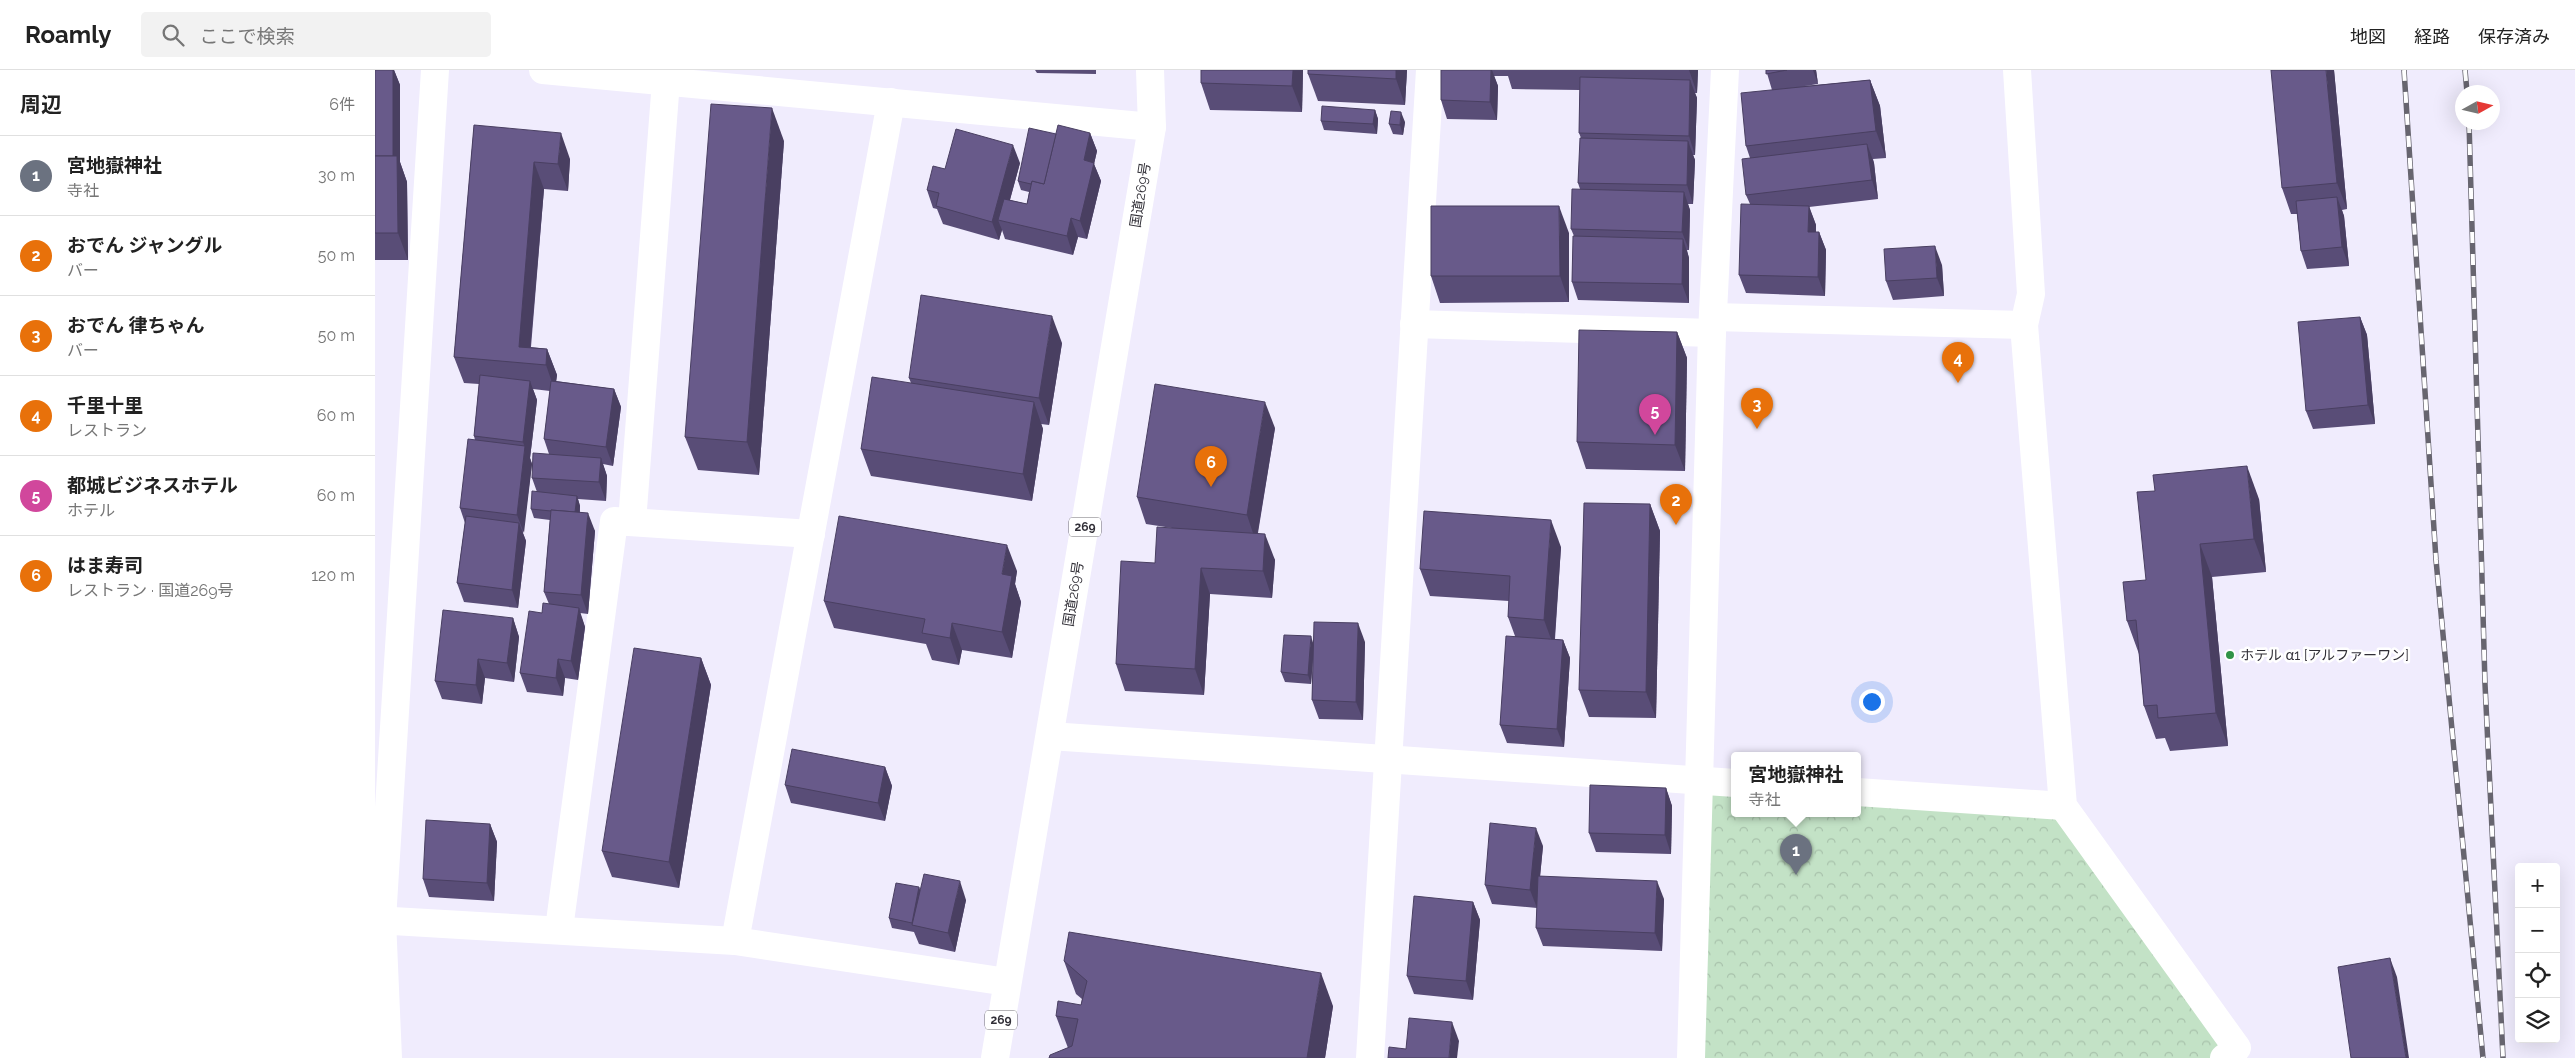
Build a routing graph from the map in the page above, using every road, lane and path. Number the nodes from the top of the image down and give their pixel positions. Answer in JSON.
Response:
{"nodes":[{"id":1,"x":435,"y":70,"type":"edge"},
{"id":2,"x":543,"y":70,"type":"edge"},
{"id":3,"x":1150,"y":70,"type":"edge"},
{"id":4,"x":1430,"y":70,"type":"edge"},
{"id":5,"x":1725,"y":70,"type":"edge"},
{"id":6,"x":2017,"y":70,"type":"edge"},
{"id":7,"x":666,"y":82,"type":"junction"},
{"id":8,"x":891,"y":102,"type":"junction"},
{"id":9,"x":1151,"y":127,"type":"junction"},
{"id":10,"x":1414,"y":324,"type":"junction"},
{"id":11,"x":1713,"y":325,"type":"junction"},
{"id":12,"x":2025,"y":325,"type":"junction"},
{"id":13,"x":632,"y":522,"type":"junction"},
{"id":14,"x":811,"y":534,"type":"junction"},
{"id":15,"x":1050,"y":736,"type":"junction"},
{"id":16,"x":1387,"y":760,"type":"junction"},
{"id":17,"x":1700,"y":781,"type":"junction"},
{"id":18,"x":1731,"y":783,"type":"edge"},
{"id":19,"x":1861,"y":792,"type":"edge"},
{"id":20,"x":2063,"y":806,"type":"junction"},
{"id":21,"x":378,"y":920,"type":"edge"},
{"id":22,"x":559,"y":929,"type":"junction"},
{"id":23,"x":735,"y":941,"type":"junction"},
{"id":24,"x":1007,"y":982,"type":"junction"},
{"id":25,"x":388,"y":1058,"type":"edge"},
{"id":26,"x":995,"y":1058,"type":"edge"},
{"id":27,"x":1370,"y":1058,"type":"edge"},
{"id":28,"x":1691,"y":1058,"type":"edge"},
{"id":29,"x":2224,"y":1058,"type":"edge"}],
"edges":[{"from":1,"to":21,"type":"main road"},
{"from":2,"to":7,"type":"main road"},
{"from":3,"to":9,"type":"main road","name":"国道269号","number":"269"},
{"from":4,"to":10,"type":"main road"},
{"from":5,"to":11,"type":"main road"},
{"from":6,"to":12,"type":"main road"},
{"from":7,"to":8,"type":"main road"},
{"from":7,"to":13,"type":"main road"},
{"from":8,"to":9,"type":"main road"},
{"from":8,"to":14,"type":"main road"},
{"from":9,"to":15,"type":"main road","name":"国道269号","number":"269"},
{"from":10,"to":11,"type":"main road"},
{"from":10,"to":16,"type":"main road"},
{"from":11,"to":12,"type":"main road"},
{"from":11,"to":17,"type":"main road"},
{"from":12,"to":20,"type":"main road"},
{"from":13,"to":14,"type":"main road"},
{"from":13,"to":22,"type":"main road"},
{"from":14,"to":23,"type":"main road"},
{"from":15,"to":16,"type":"main road"},
{"from":15,"to":24,"type":"main road","name":"国道269号","number":"269"},
{"from":16,"to":17,"type":"main road"},
{"from":16,"to":27,"type":"main road"},
{"from":17,"to":18,"type":"main road"},
{"from":17,"to":28,"type":"main road"},
{"from":19,"to":20,"type":"main road"},
{"from":20,"to":29,"type":"main road"},
{"from":21,"to":22,"type":"main road"},
{"from":21,"to":25,"type":"main road"},
{"from":22,"to":23,"type":"main road"},
{"from":23,"to":24,"type":"main road"},
{"from":24,"to":26,"type":"main road","name":"国道269号","number":"269"}]}
